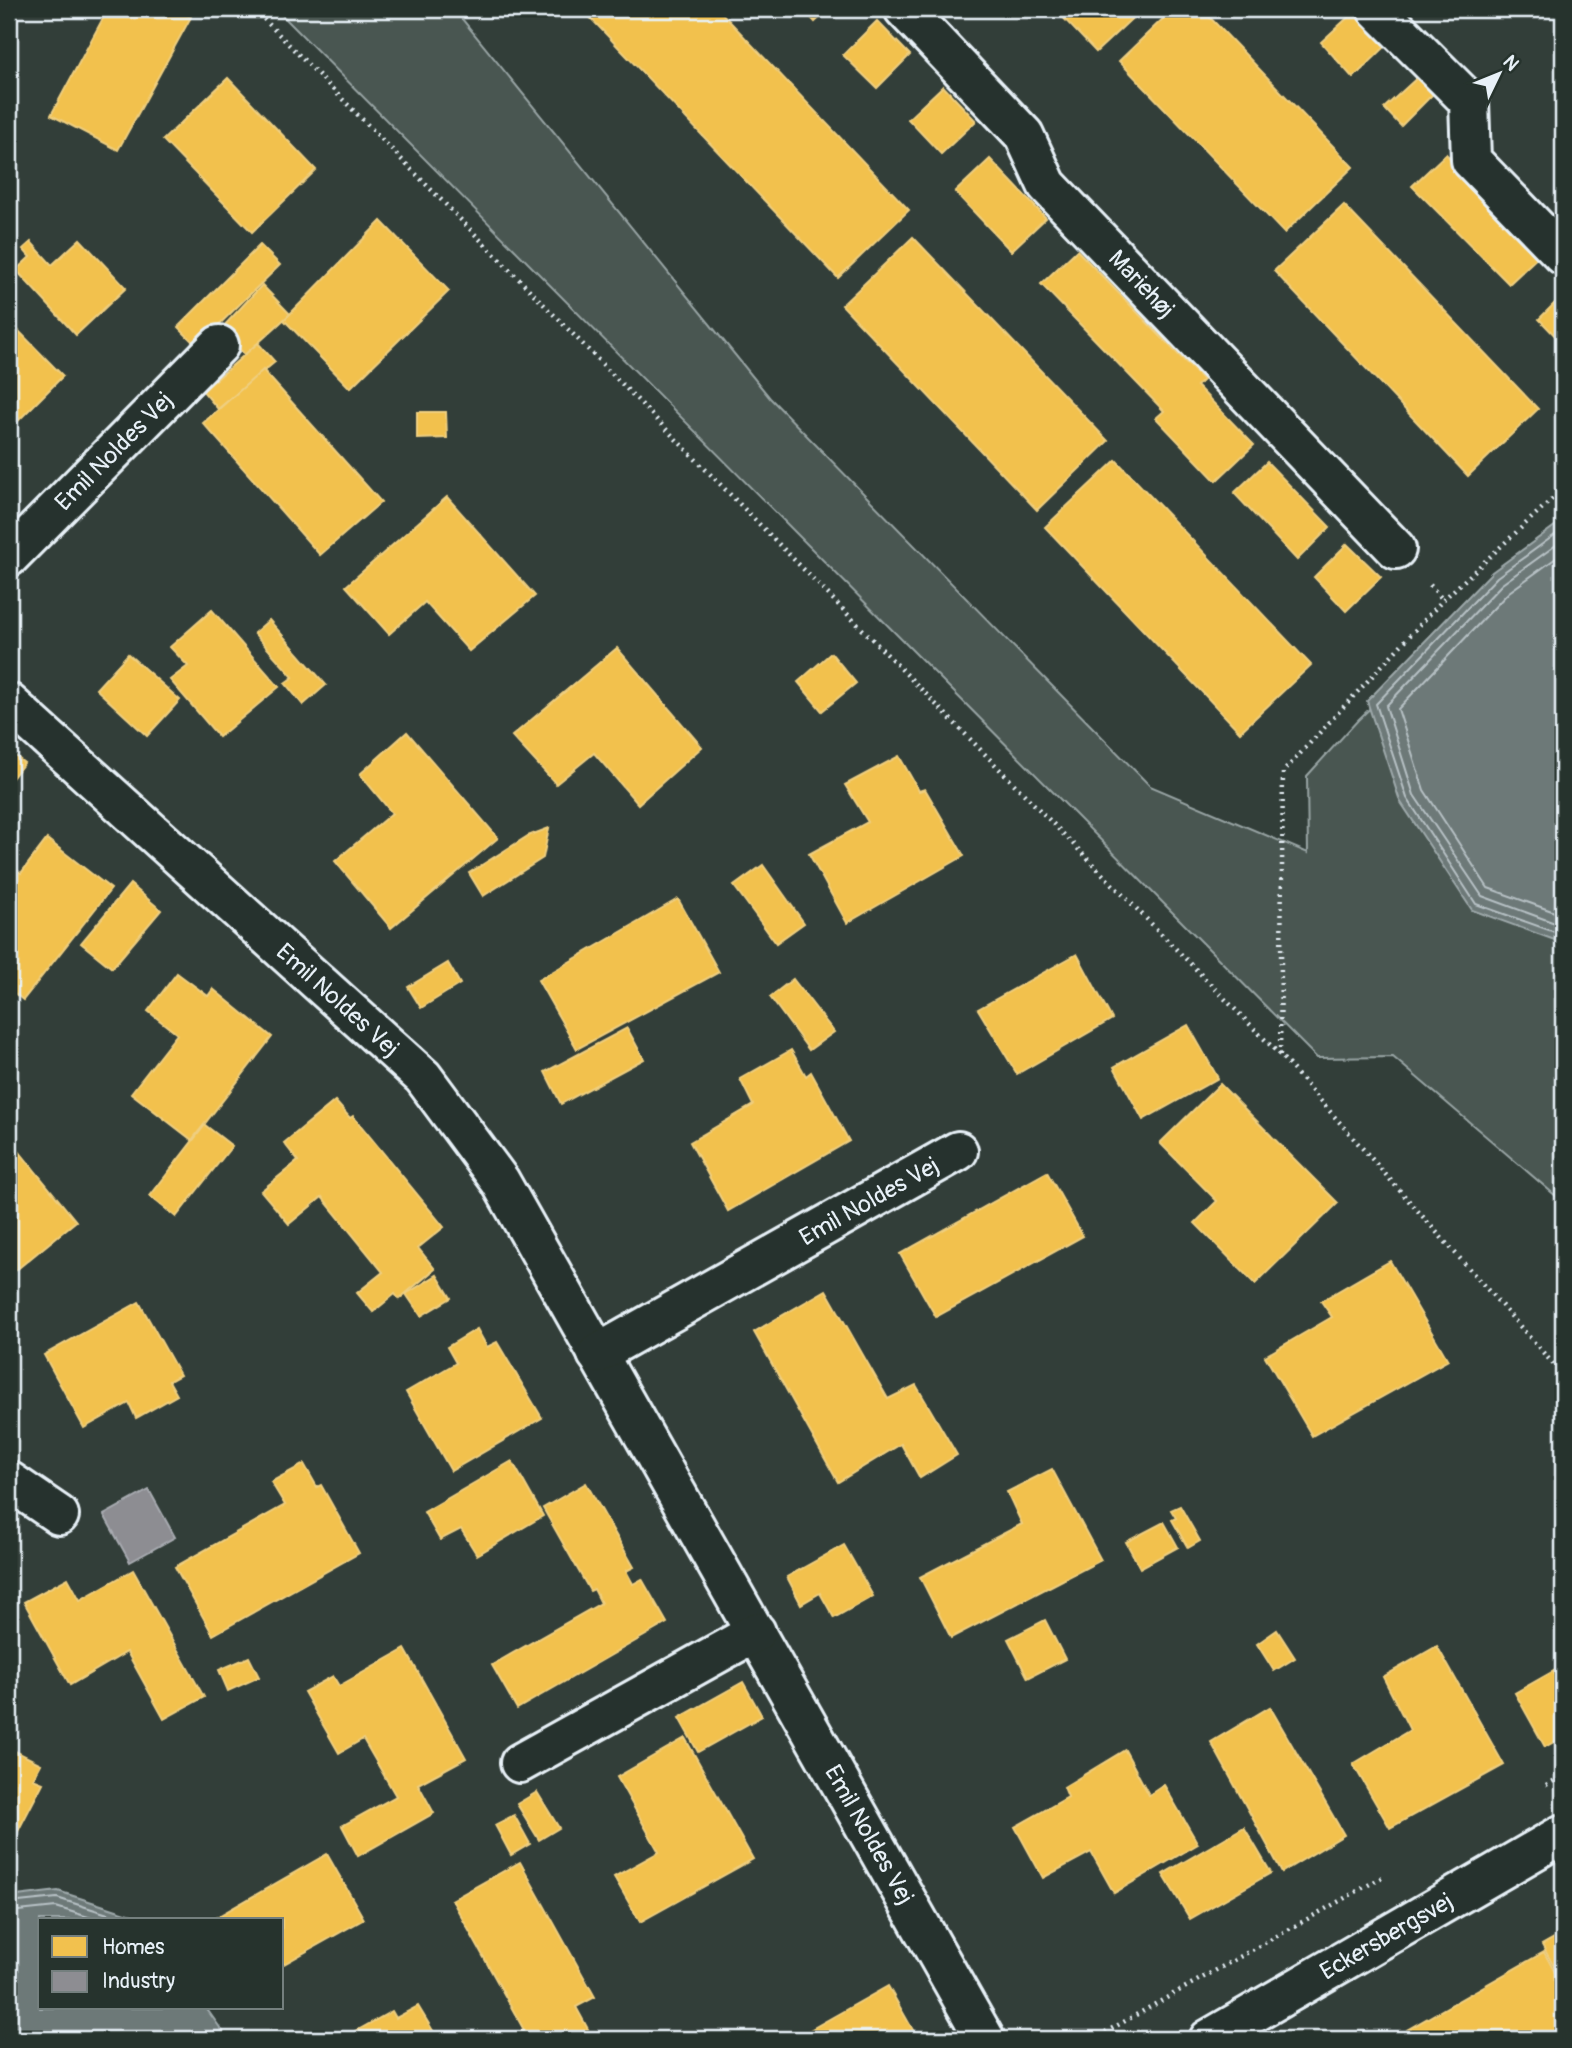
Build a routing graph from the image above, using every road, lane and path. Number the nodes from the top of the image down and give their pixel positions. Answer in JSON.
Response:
{"nodes":[{"id":1,"x":254,"y":9,"type":"edge"},
{"id":2,"x":904,"y":9,"type":"edge"},
{"id":3,"x":1377,"y":9,"type":"edge"},
{"id":4,"x":1563,"y":255,"type":"edge"},
{"id":5,"x":219,"y":345,"type":"dead end"},
{"id":6,"x":1563,"y":489,"type":"edge"},
{"id":7,"x":1396,"y":549,"type":"dead end"},
{"id":8,"x":9,"y":557,"type":"edge"},
{"id":9,"x":9,"y":703,"type":"edge"},
{"id":10,"x":1280,"y":1055,"type":"junction"},
{"id":11,"x":958,"y":1151,"type":"dead end"},
{"id":12,"x":597,"y":1354,"type":"junction"},
{"id":13,"x":1563,"y":1375,"type":"edge"},
{"id":14,"x":9,"y":1481,"type":"edge"},
{"id":15,"x":59,"y":1515,"type":"dead end"},
{"id":16,"x":756,"y":1632,"type":"junction"},
{"id":17,"x":520,"y":1763,"type":"dead end"},
{"id":18,"x":1563,"y":1776,"type":"edge"},
{"id":19,"x":1534,"y":1792,"type":"dead end"},
{"id":20,"x":1563,"y":1834,"type":"edge"},
{"id":21,"x":1391,"y":1872,"type":"dead end"},
{"id":22,"x":985,"y":2039,"type":"edge"},
{"id":23,"x":1093,"y":2039,"type":"edge"},
{"id":24,"x":1209,"y":2039,"type":"edge"}],
"edges":[{"from":1,"to":10,"type":"path"},
{"from":2,"to":7,"type":"street","name":"Mariehøj"},
{"from":3,"to":4,"type":"street"},
{"from":5,"to":8,"type":"street","name":"Emil Noldes Vej"},
{"from":6,"to":10,"type":"path"},
{"from":9,"to":12,"type":"street","name":"Emil Noldes Vej"},
{"from":10,"to":13,"type":"path"},
{"from":11,"to":12,"type":"street","name":"Emil Noldes Vej"},
{"from":12,"to":16,"type":"street","name":"Emil Noldes Vej"},
{"from":14,"to":15,"type":"street"},
{"from":16,"to":17,"type":"street"},
{"from":16,"to":22,"type":"street","name":"Emil Noldes Vej"},
{"from":18,"to":19,"type":"path"},
{"from":20,"to":24,"type":"street","name":"Eckersbergsvej"},
{"from":21,"to":23,"type":"path"}]}
